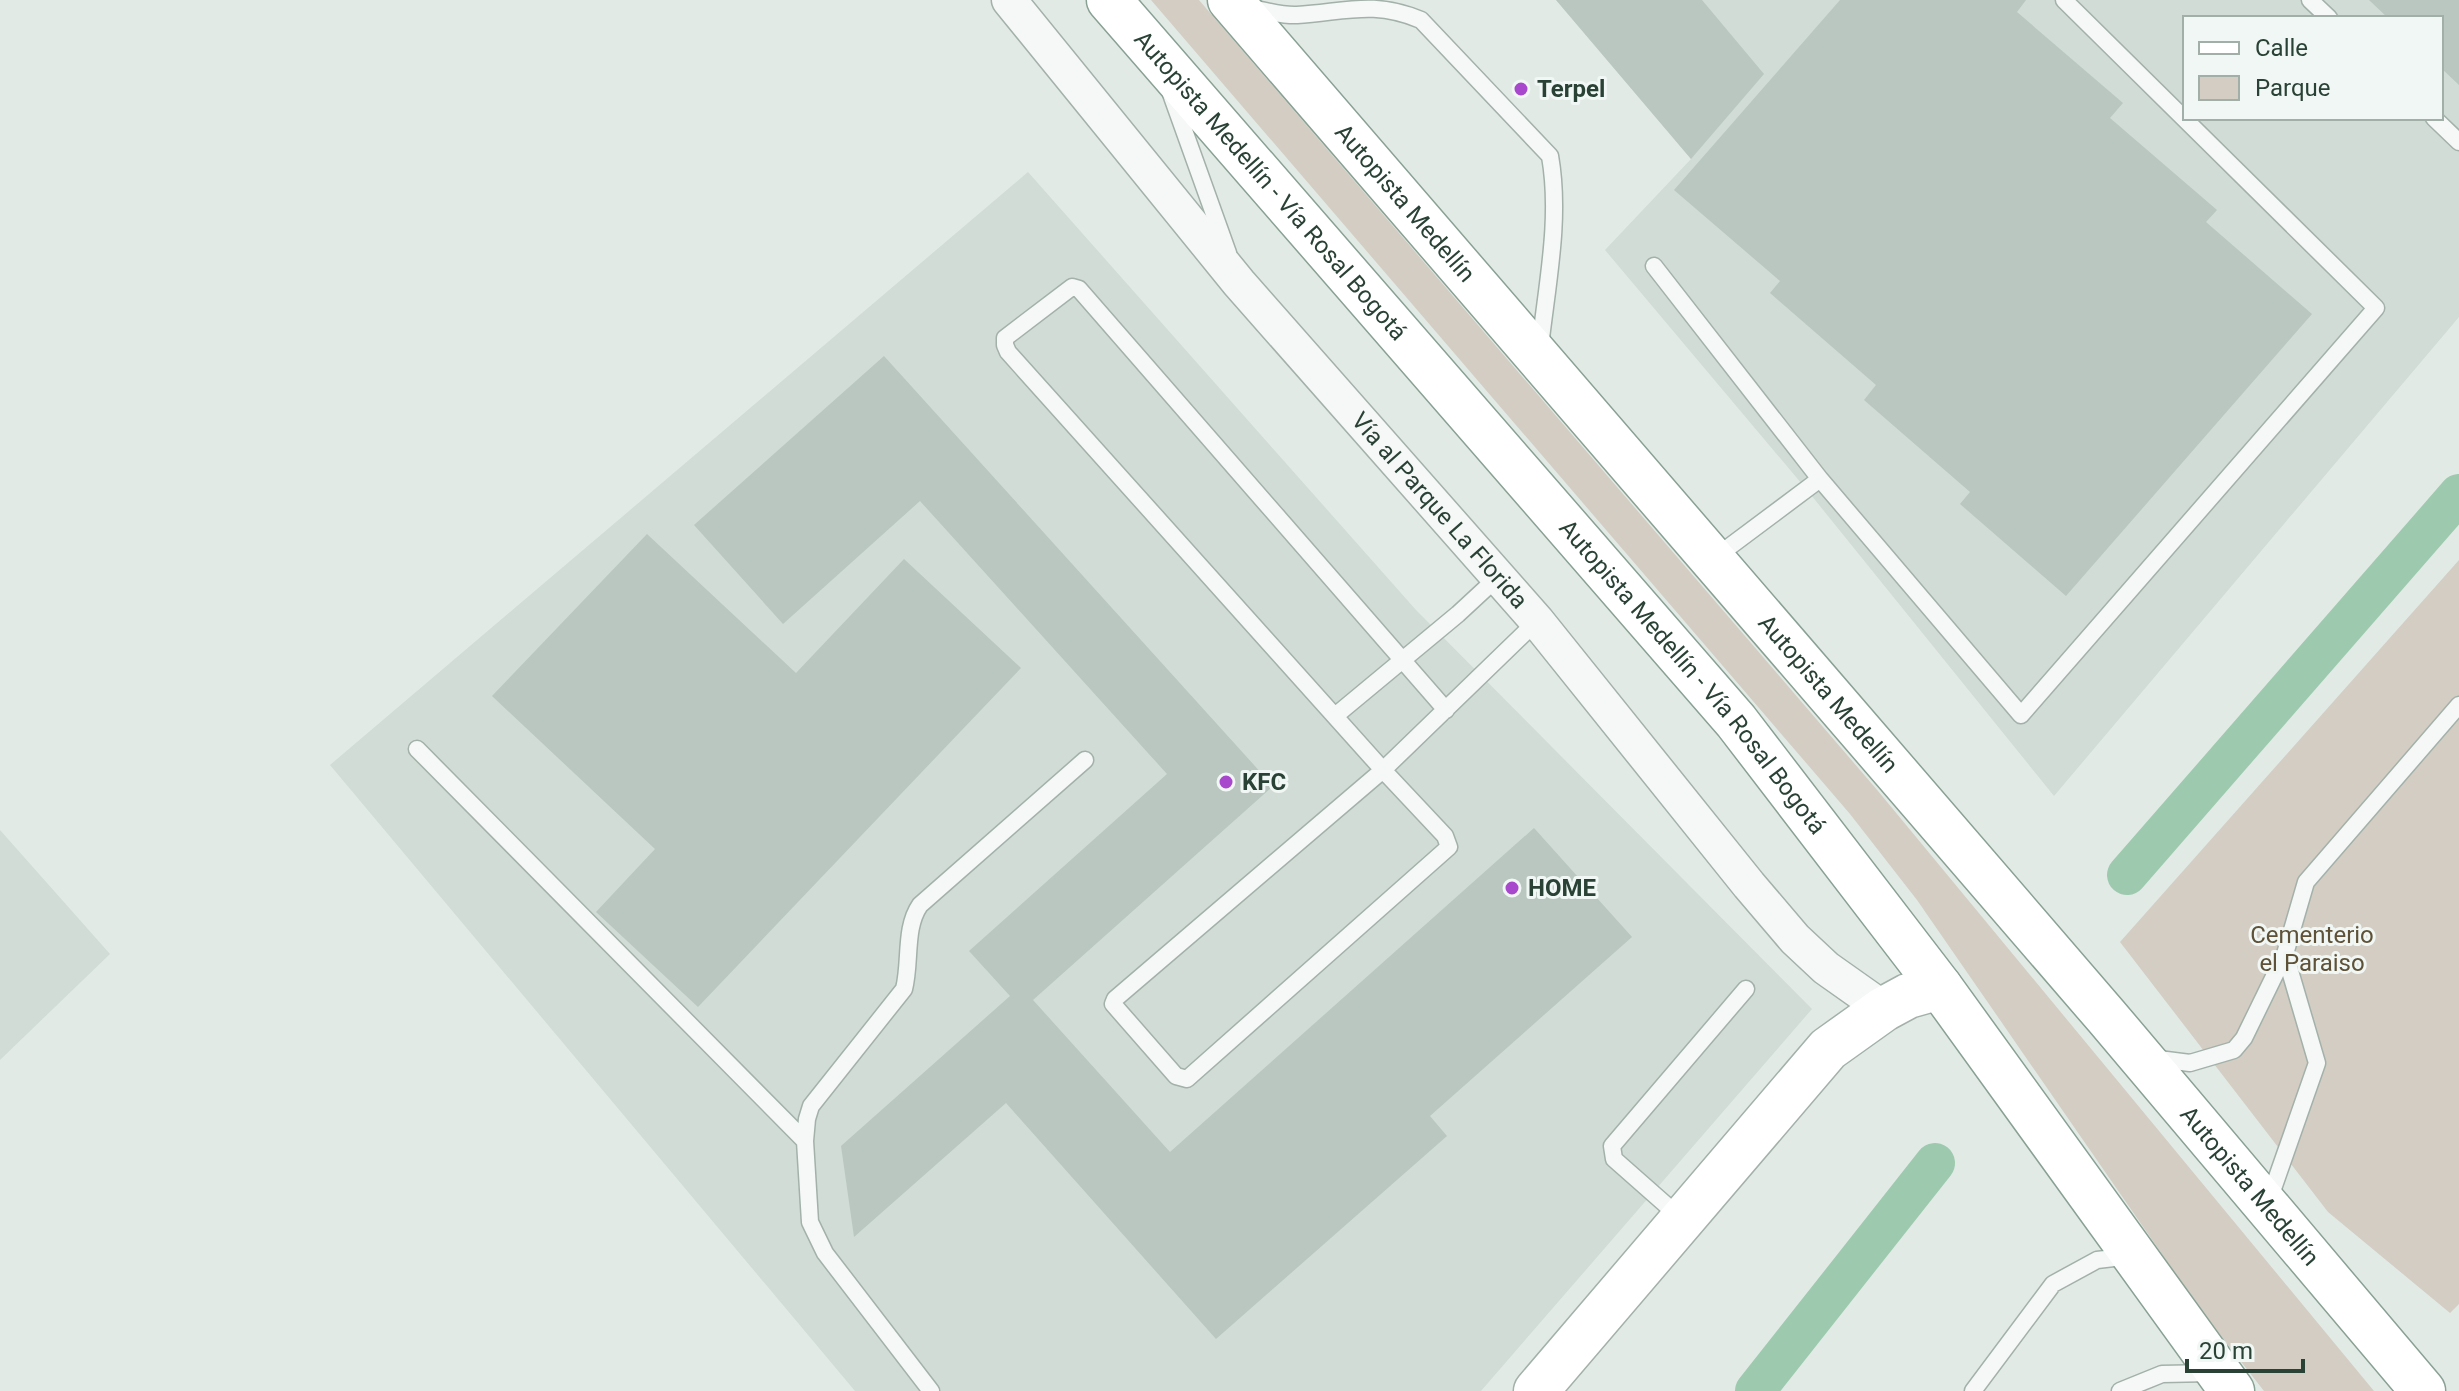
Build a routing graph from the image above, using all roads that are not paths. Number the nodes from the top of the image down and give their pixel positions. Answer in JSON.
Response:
{"nodes":[{"id":1,"x":1009,"y":0,"type":"edge"},
{"id":2,"x":1109,"y":0,"type":"edge"},
{"id":3,"x":1308,"y":0,"type":"edge"},
{"id":4,"x":2064,"y":0,"type":"edge"},
{"id":5,"x":2310,"y":0,"type":"edge"},
{"id":6,"x":1232,"y":3,"type":"edge"},
{"id":7,"x":1293,"y":15,"type":"junction"},
{"id":8,"x":2327,"y":16,"type":"edge"},
{"id":9,"x":1157,"y":55,"type":"junction"},
{"id":10,"x":2183,"y":117,"type":"edge"},
{"id":11,"x":2186,"y":120,"type":"edge"},
{"id":12,"x":2436,"y":120,"type":"edge"},
{"id":13,"x":2459,"y":142,"type":"edge"},
{"id":14,"x":1654,"y":266,"type":"dead end"},
{"id":15,"x":1239,"y":283,"type":"junction"},
{"id":16,"x":1539,"y":356,"type":"junction"},
{"id":17,"x":1820,"y":479,"type":"junction"},
{"id":18,"x":1713,"y":559,"type":"junction"},
{"id":19,"x":1498,"y":577,"type":"junction"},
{"id":20,"x":1537,"y":621,"type":"junction"},
{"id":21,"x":1401,"y":659,"type":"junction"},
{"id":22,"x":2459,"y":705,"type":"edge"},
{"id":23,"x":1446,"y":710,"type":"junction"},
{"id":24,"x":1335,"y":716,"type":"junction"},
{"id":25,"x":417,"y":749,"type":"dead end"},
{"id":26,"x":1085,"y":760,"type":"dead end"},
{"id":27,"x":1383,"y":770,"type":"junction"},
{"id":28,"x":2285,"y":954,"type":"junction"},
{"id":29,"x":1940,"y":987,"type":"junction"},
{"id":30,"x":1746,"y":989,"type":"dead end"},
{"id":31,"x":1884,"y":1009,"type":"junction"},
{"id":32,"x":2140,"y":1057,"type":"junction"},
{"id":33,"x":805,"y":1141,"type":"junction"},
{"id":34,"x":2267,"y":1206,"type":"junction"},
{"id":35,"x":1683,"y":1219,"type":"junction"},
{"id":36,"x":2134,"y":1256,"type":"junction"},
{"id":37,"x":2226,"y":1382,"type":"edge"},
{"id":38,"x":931,"y":1391,"type":"edge"},
{"id":39,"x":1536,"y":1391,"type":"edge"},
{"id":40,"x":1973,"y":1391,"type":"edge"},
{"id":41,"x":2120,"y":1391,"type":"edge"},
{"id":42,"x":2423,"y":1391,"type":"edge"}],
"edges":[{"from":1,"to":15,"type":"street","name":"Vía al Parque La Florida"},
{"from":2,"to":9,"type":"main road","name":"Autopista Medellín - Vía Rosal Bogotá"},
{"from":3,"to":7,"type":"lane"},
{"from":4,"to":10,"type":"lane"},
{"from":5,"to":8,"type":"lane"},
{"from":6,"to":7,"type":"lane"},
{"from":6,"to":16,"type":"main road","name":"Autopista Medellín"},
{"from":7,"to":16,"type":"lane"},
{"from":9,"to":15,"type":"lane"},
{"from":9,"to":29,"type":"main road","name":"Autopista Medellín - Vía Rosal Bogotá"},
{"from":11,"to":17,"type":"lane"},
{"from":12,"to":13,"type":"lane"},
{"from":14,"to":17,"type":"lane"},
{"from":15,"to":19,"type":"street","name":"Vía al Parque La Florida"},
{"from":16,"to":18,"type":"main road","name":"Autopista Medellín"},
{"from":17,"to":18,"type":"lane"},
{"from":18,"to":32,"type":"main road","name":"Autopista Medellín"},
{"from":19,"to":20,"type":"street","name":"Vía al Parque La Florida"},
{"from":19,"to":21,"type":"lane"},
{"from":20,"to":23,"type":"lane"},
{"from":20,"to":31,"type":"street","name":"Vía al Parque La Florida"},
{"from":21,"to":23,"type":"lane"},
{"from":21,"to":24,"type":"lane"},
{"from":21,"to":24,"type":"lane"},
{"from":22,"to":28,"type":"lane"},
{"from":23,"to":27,"type":"lane"},
{"from":24,"to":27,"type":"lane"},
{"from":25,"to":33,"type":"lane"},
{"from":26,"to":33,"type":"lane"},
{"from":27,"to":27,"type":"lane"},
{"from":28,"to":32,"type":"lane"},
{"from":28,"to":34,"type":"lane"},
{"from":29,"to":31,"type":"main road"},
{"from":29,"to":36,"type":"main road","name":"Autopista Medellín - Vía Rosal Bogotá"},
{"from":30,"to":35,"type":"lane"},
{"from":31,"to":35,"type":"main road"},
{"from":32,"to":34,"type":"main road","name":"Autopista Medellín"},
{"from":33,"to":38,"type":"lane"},
{"from":34,"to":42,"type":"main road","name":"Autopista Medellín"},
{"from":35,"to":39,"type":"main road"},
{"from":36,"to":37,"type":"main road","name":"Autopista Medellín - Vía Rosal Bogotá"},
{"from":36,"to":40,"type":"lane"},
{"from":37,"to":41,"type":"lane"}]}
